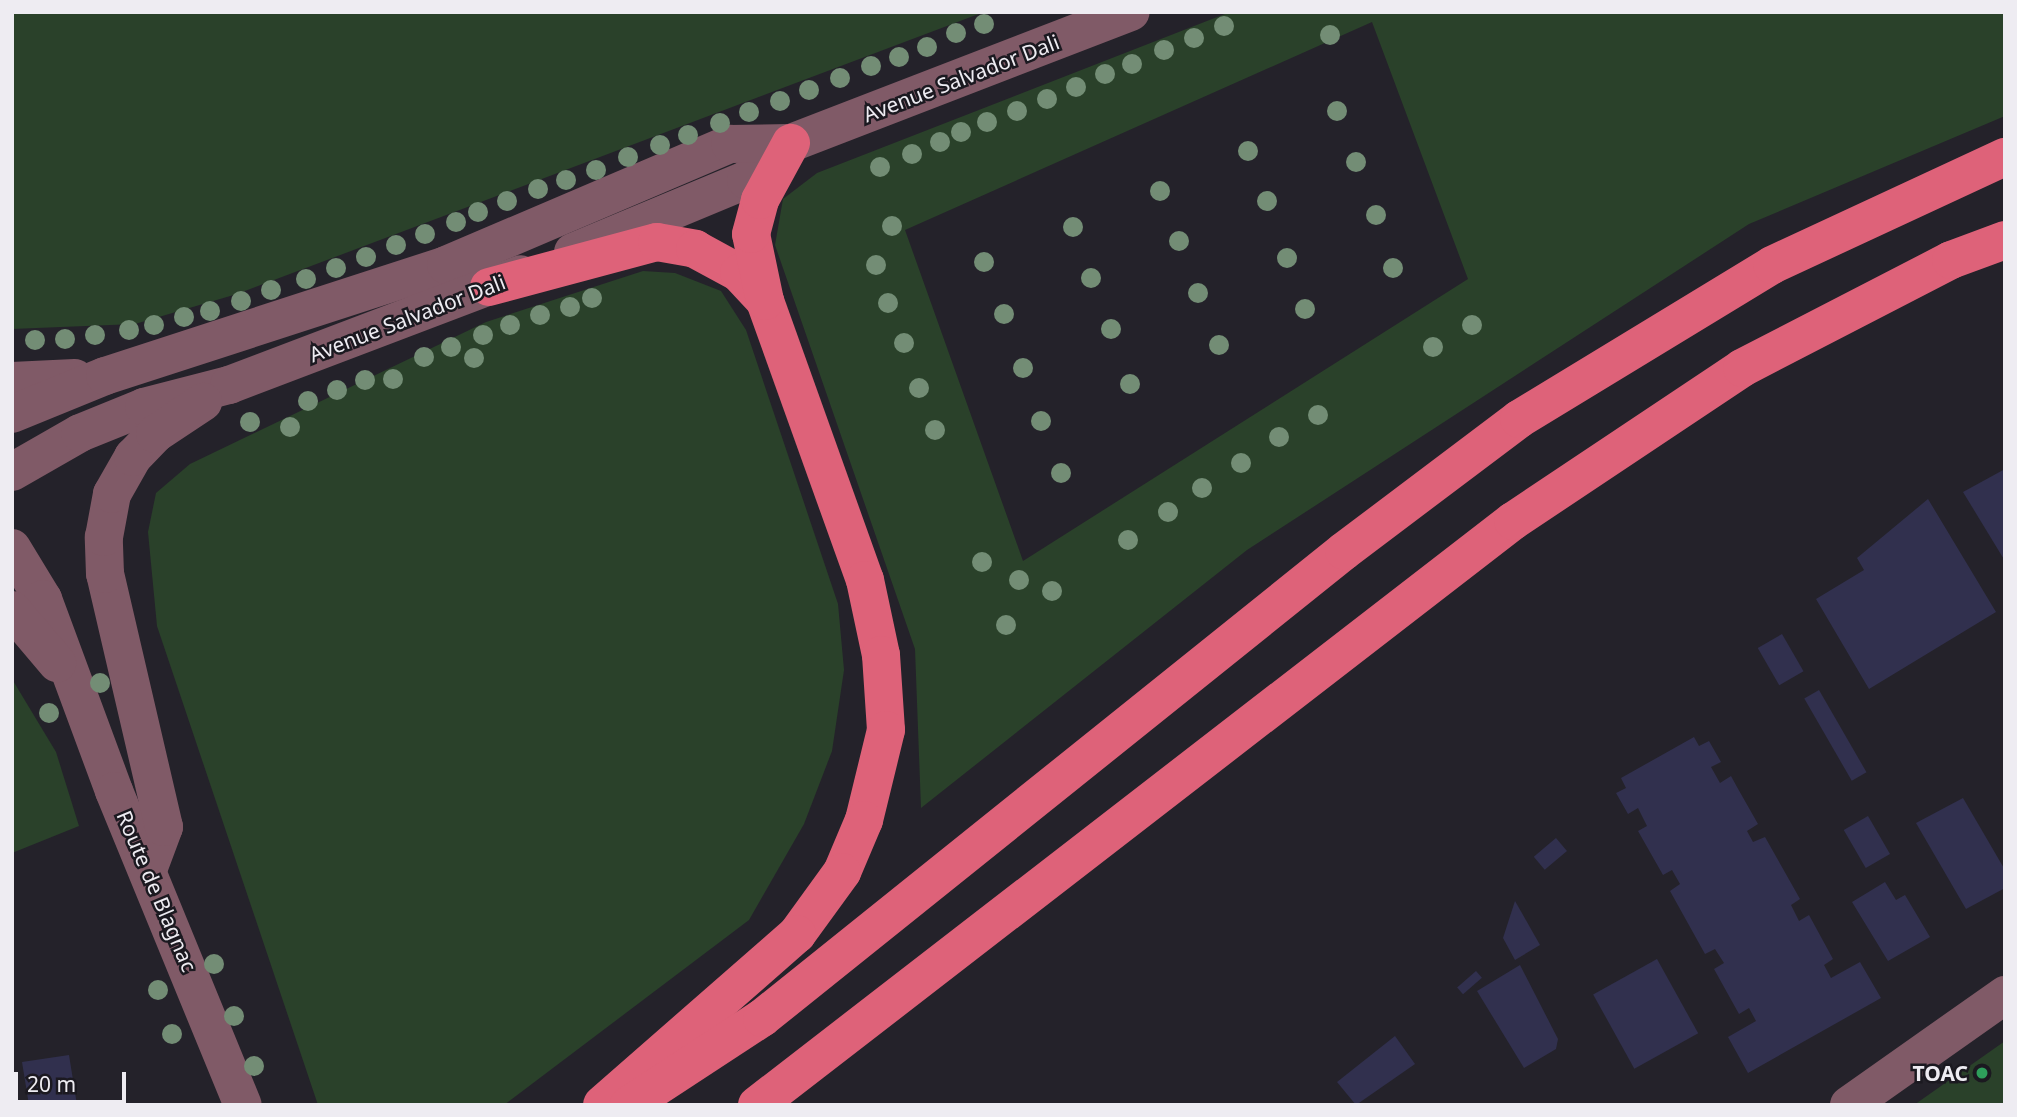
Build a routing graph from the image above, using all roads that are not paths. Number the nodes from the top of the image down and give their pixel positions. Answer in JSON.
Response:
{"nodes":[{"id":1,"x":1131,"y":12,"type":"edge"},
{"id":2,"x":791,"y":143,"type":"junction"},
{"id":3,"x":2005,"y":157,"type":"edge"},
{"id":4,"x":2005,"y":240,"type":"edge"},
{"id":5,"x":489,"y":287,"type":"junction"},
{"id":6,"x":765,"y":301,"type":"junction"},
{"id":7,"x":105,"y":376,"type":"junction"},
{"id":8,"x":12,"y":381,"type":"edge"},
{"id":9,"x":229,"y":385,"type":"junction"},
{"id":10,"x":12,"y":414,"type":"edge"},
{"id":11,"x":12,"y":472,"type":"edge"},
{"id":12,"x":12,"y":548,"type":"edge"},
{"id":13,"x":12,"y":610,"type":"edge"},
{"id":14,"x":69,"y":678,"type":"junction"},
{"id":15,"x":148,"y":870,"type":"junction"},
{"id":16,"x":2005,"y":995,"type":"edge"},
{"id":17,"x":243,"y":1105,"type":"edge"},
{"id":18,"x":602,"y":1105,"type":"edge"},
{"id":19,"x":629,"y":1105,"type":"edge"},
{"id":20,"x":757,"y":1105,"type":"edge"},
{"id":21,"x":1849,"y":1105,"type":"edge"}],
"edges":[{"from":1,"to":2,"type":"street","name":"Avenue Salvador Dali"},
{"from":2,"to":5,"type":"street","name":"Avenue Salvador Dali"},
{"from":2,"to":6,"type":"highway"},
{"from":2,"to":7,"type":"street","name":"Avenue Salvador Dali"},
{"from":3,"to":19,"type":"highway"},
{"from":4,"to":20,"type":"highway"},
{"from":5,"to":6,"type":"highway"},
{"from":5,"to":9,"type":"street","name":"Avenue Salvador Dali"},
{"from":6,"to":18,"type":"highway"},
{"from":7,"to":8,"type":"street","name":"Avenue Salvador Dali"},
{"from":7,"to":10,"type":"street","name":"Avenue Salvador Dali"},
{"from":9,"to":11,"type":"street","name":"Avenue Salvador Dali"},
{"from":9,"to":15,"type":"street"},
{"from":12,"to":14,"type":"street","name":"Route de Blagnac"},
{"from":13,"to":14,"type":"street","name":"Route de Blagnac"},
{"from":14,"to":15,"type":"street","name":"Route de Blagnac"},
{"from":15,"to":17,"type":"street","name":"Route de Blagnac"},
{"from":16,"to":21,"type":"street"}]}
